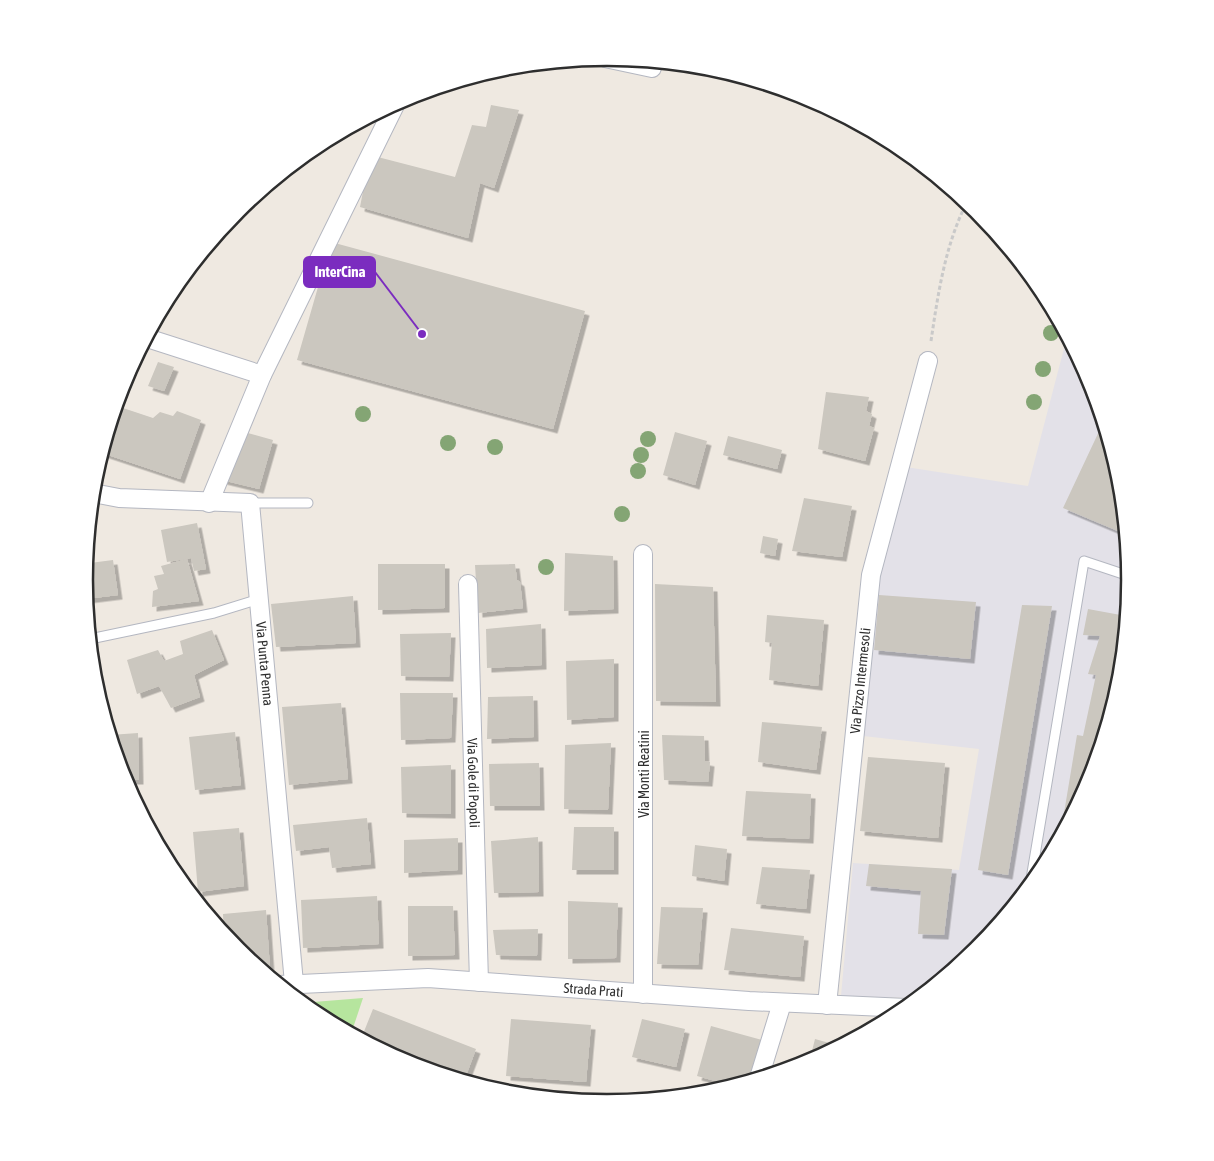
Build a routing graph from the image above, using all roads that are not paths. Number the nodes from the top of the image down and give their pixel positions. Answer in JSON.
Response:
{"nodes":[{"id":1,"x":391,"y":114,"type":"edge"},
{"id":2,"x":153,"y":340,"type":"edge"},
{"id":3,"x":928,"y":361,"type":"road end"},
{"id":4,"x":262,"y":375,"type":"junction"},
{"id":5,"x":100,"y":494,"type":"edge"},
{"id":6,"x":209,"y":502,"type":"junction"},
{"id":7,"x":250,"y":503,"type":"junction"},
{"id":8,"x":308,"y":503,"type":"dead end"},
{"id":9,"x":643,"y":554,"type":"dead end"},
{"id":10,"x":1121,"y":573,"type":"edge"},
{"id":11,"x":468,"y":584,"type":"dead end"},
{"id":12,"x":259,"y":599,"type":"junction"},
{"id":13,"x":96,"y":638,"type":"edge"},
{"id":14,"x":1033,"y":869,"type":"edge"},
{"id":15,"x":286,"y":981,"type":"edge"},
{"id":16,"x":479,"y":982,"type":"junction"},
{"id":17,"x":289,"y":984,"type":"edge"},
{"id":18,"x":643,"y":994,"type":"junction"},
{"id":19,"x":782,"y":1003,"type":"junction"},
{"id":20,"x":827,"y":1005,"type":"junction"},
{"id":21,"x":894,"y":1008,"type":"edge"},
{"id":22,"x":761,"y":1070,"type":"edge"}],
"edges":[{"from":1,"to":4,"type":"street"},
{"from":2,"to":4,"type":"street"},
{"from":3,"to":20,"type":"street","name":"Via Pizzo Intermesoli"},
{"from":4,"to":6,"type":"street"},
{"from":5,"to":6,"type":"street"},
{"from":6,"to":7,"type":"street"},
{"from":7,"to":8,"type":"lane"},
{"from":7,"to":12,"type":"street","name":"Via Punta Penna"},
{"from":9,"to":18,"type":"street","name":"Via Monti Reatini"},
{"from":10,"to":14,"type":"lane"},
{"from":11,"to":16,"type":"street","name":"Via Gole di Popoli"},
{"from":12,"to":13,"type":"lane"},
{"from":12,"to":15,"type":"street","name":"Via Punta Penna"},
{"from":16,"to":17,"type":"street","name":"Strada Prati"},
{"from":16,"to":18,"type":"street","name":"Strada Prati"},
{"from":18,"to":19,"type":"street","name":"Strada Prati"},
{"from":19,"to":20,"type":"street","name":"Strada Prati"},
{"from":19,"to":22,"type":"street"},
{"from":20,"to":21,"type":"street","name":"Strada Prati"}]}
